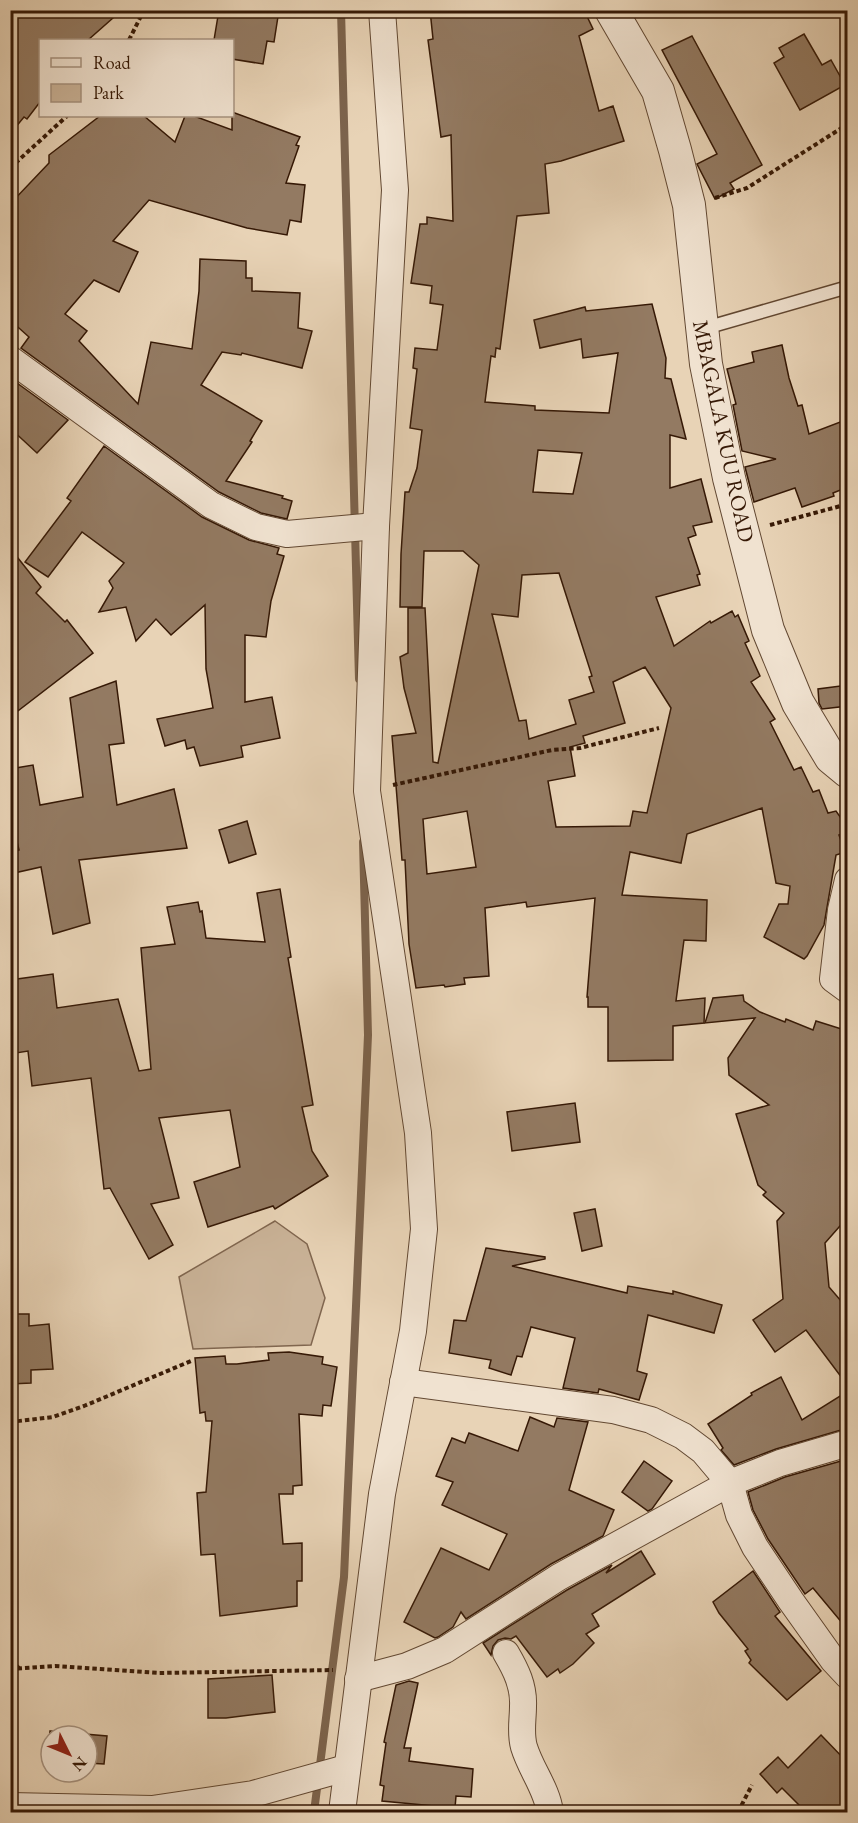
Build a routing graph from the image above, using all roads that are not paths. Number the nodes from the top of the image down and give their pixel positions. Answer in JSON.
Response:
{"nodes":[{"id":1,"x":382,"y":10,"type":"edge"},
{"id":2,"x":611,"y":10,"type":"edge"},
{"id":3,"x":848,"y":287,"type":"edge"},
{"id":4,"x":701,"y":329,"type":"junction"},
{"id":5,"x":10,"y":359,"type":"edge"},
{"id":6,"x":376,"y":526,"type":"junction"},
{"id":7,"x":848,"y":772,"type":"edge"},
{"id":8,"x":848,"y":880,"type":"edge"},
{"id":9,"x":848,"y":990,"type":"edge"},
{"id":10,"x":403,"y":1382,"type":"junction"},
{"id":11,"x":848,"y":1443,"type":"edge"},
{"id":12,"x":730,"y":1483,"type":"junction"},
{"id":13,"x":506,"y":1653,"type":"dead end"},
{"id":14,"x":848,"y":1676,"type":"edge"},
{"id":15,"x":358,"y":1679,"type":"junction"},
{"id":16,"x":346,"y":1768,"type":"junction"},
{"id":17,"x":20,"y":1809,"type":"edge"},
{"id":18,"x":342,"y":1812,"type":"edge"},
{"id":19,"x":550,"y":1812,"type":"edge"}],
"edges":[{"from":1,"to":6,"type":"street"},
{"from":2,"to":4,"type":"street","name":"MBAGALA KUU ROAD"},
{"from":3,"to":4,"type":"lane"},
{"from":4,"to":7,"type":"street","name":"MBAGALA KUU ROAD"},
{"from":5,"to":6,"type":"street"},
{"from":6,"to":10,"type":"street"},
{"from":8,"to":9,"type":"street"},
{"from":10,"to":12,"type":"street"},
{"from":10,"to":15,"type":"street"},
{"from":11,"to":12,"type":"street"},
{"from":12,"to":14,"type":"street"},
{"from":12,"to":15,"type":"street"},
{"from":13,"to":19,"type":"street"},
{"from":15,"to":16,"type":"street"},
{"from":16,"to":17,"type":"street"},
{"from":16,"to":18,"type":"street"}]}
